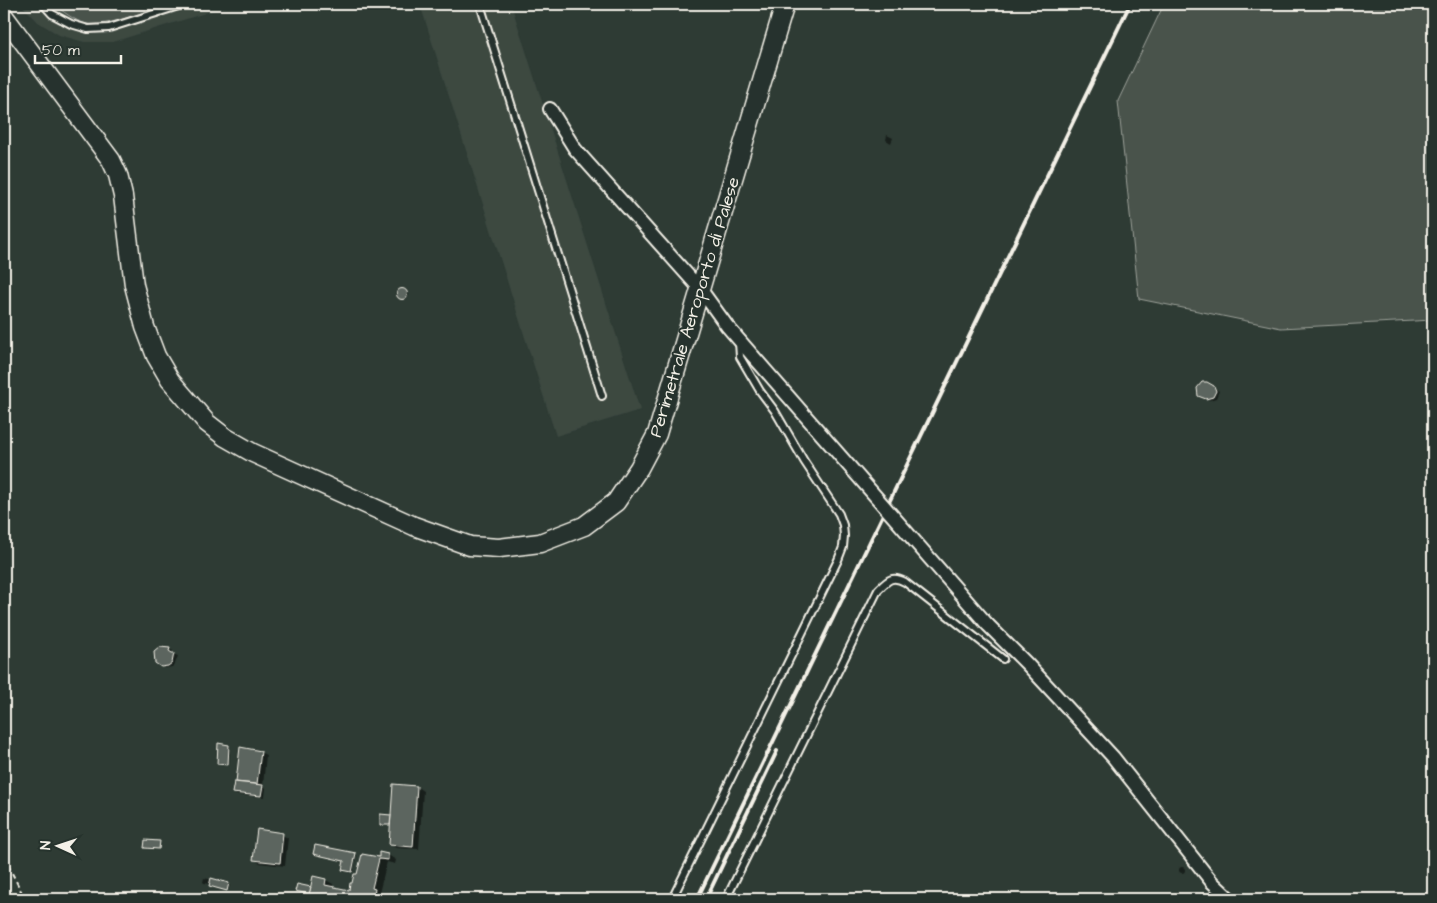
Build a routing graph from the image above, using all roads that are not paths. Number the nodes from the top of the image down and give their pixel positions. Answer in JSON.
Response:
{"nodes":[{"id":1,"x":42,"y":4,"type":"edge"},
{"id":2,"x":185,"y":4,"type":"edge"},
{"id":3,"x":480,"y":4,"type":"edge"},
{"id":4,"x":785,"y":4,"type":"edge"},
{"id":5,"x":4,"y":16,"type":"edge"},
{"id":6,"x":550,"y":109,"type":"dead end"},
{"id":7,"x":701,"y":290,"type":"junction"},
{"id":8,"x":739,"y":340,"type":"junction"},
{"id":9,"x":602,"y":396,"type":"dead end"},
{"id":10,"x":1004,"y":659,"type":"dead end"},
{"id":11,"x":672,"y":899,"type":"edge"},
{"id":12,"x":726,"y":899,"type":"edge"},
{"id":13,"x":1230,"y":899,"type":"edge"}],
"edges":[{"from":1,"to":2,"type":"lane"},
{"from":3,"to":9,"type":"lane"},
{"from":4,"to":7,"type":"street","name":"Perimetrale Aeroporto di Palese"},
{"from":5,"to":7,"type":"street","name":"Perimetrale Aeroporto di Palese"},
{"from":6,"to":7,"type":"street"},
{"from":7,"to":8,"type":"street"},
{"from":8,"to":11,"type":"lane"},
{"from":8,"to":13,"type":"street","bridge":true},
{"from":10,"to":12,"type":"lane"}]}
